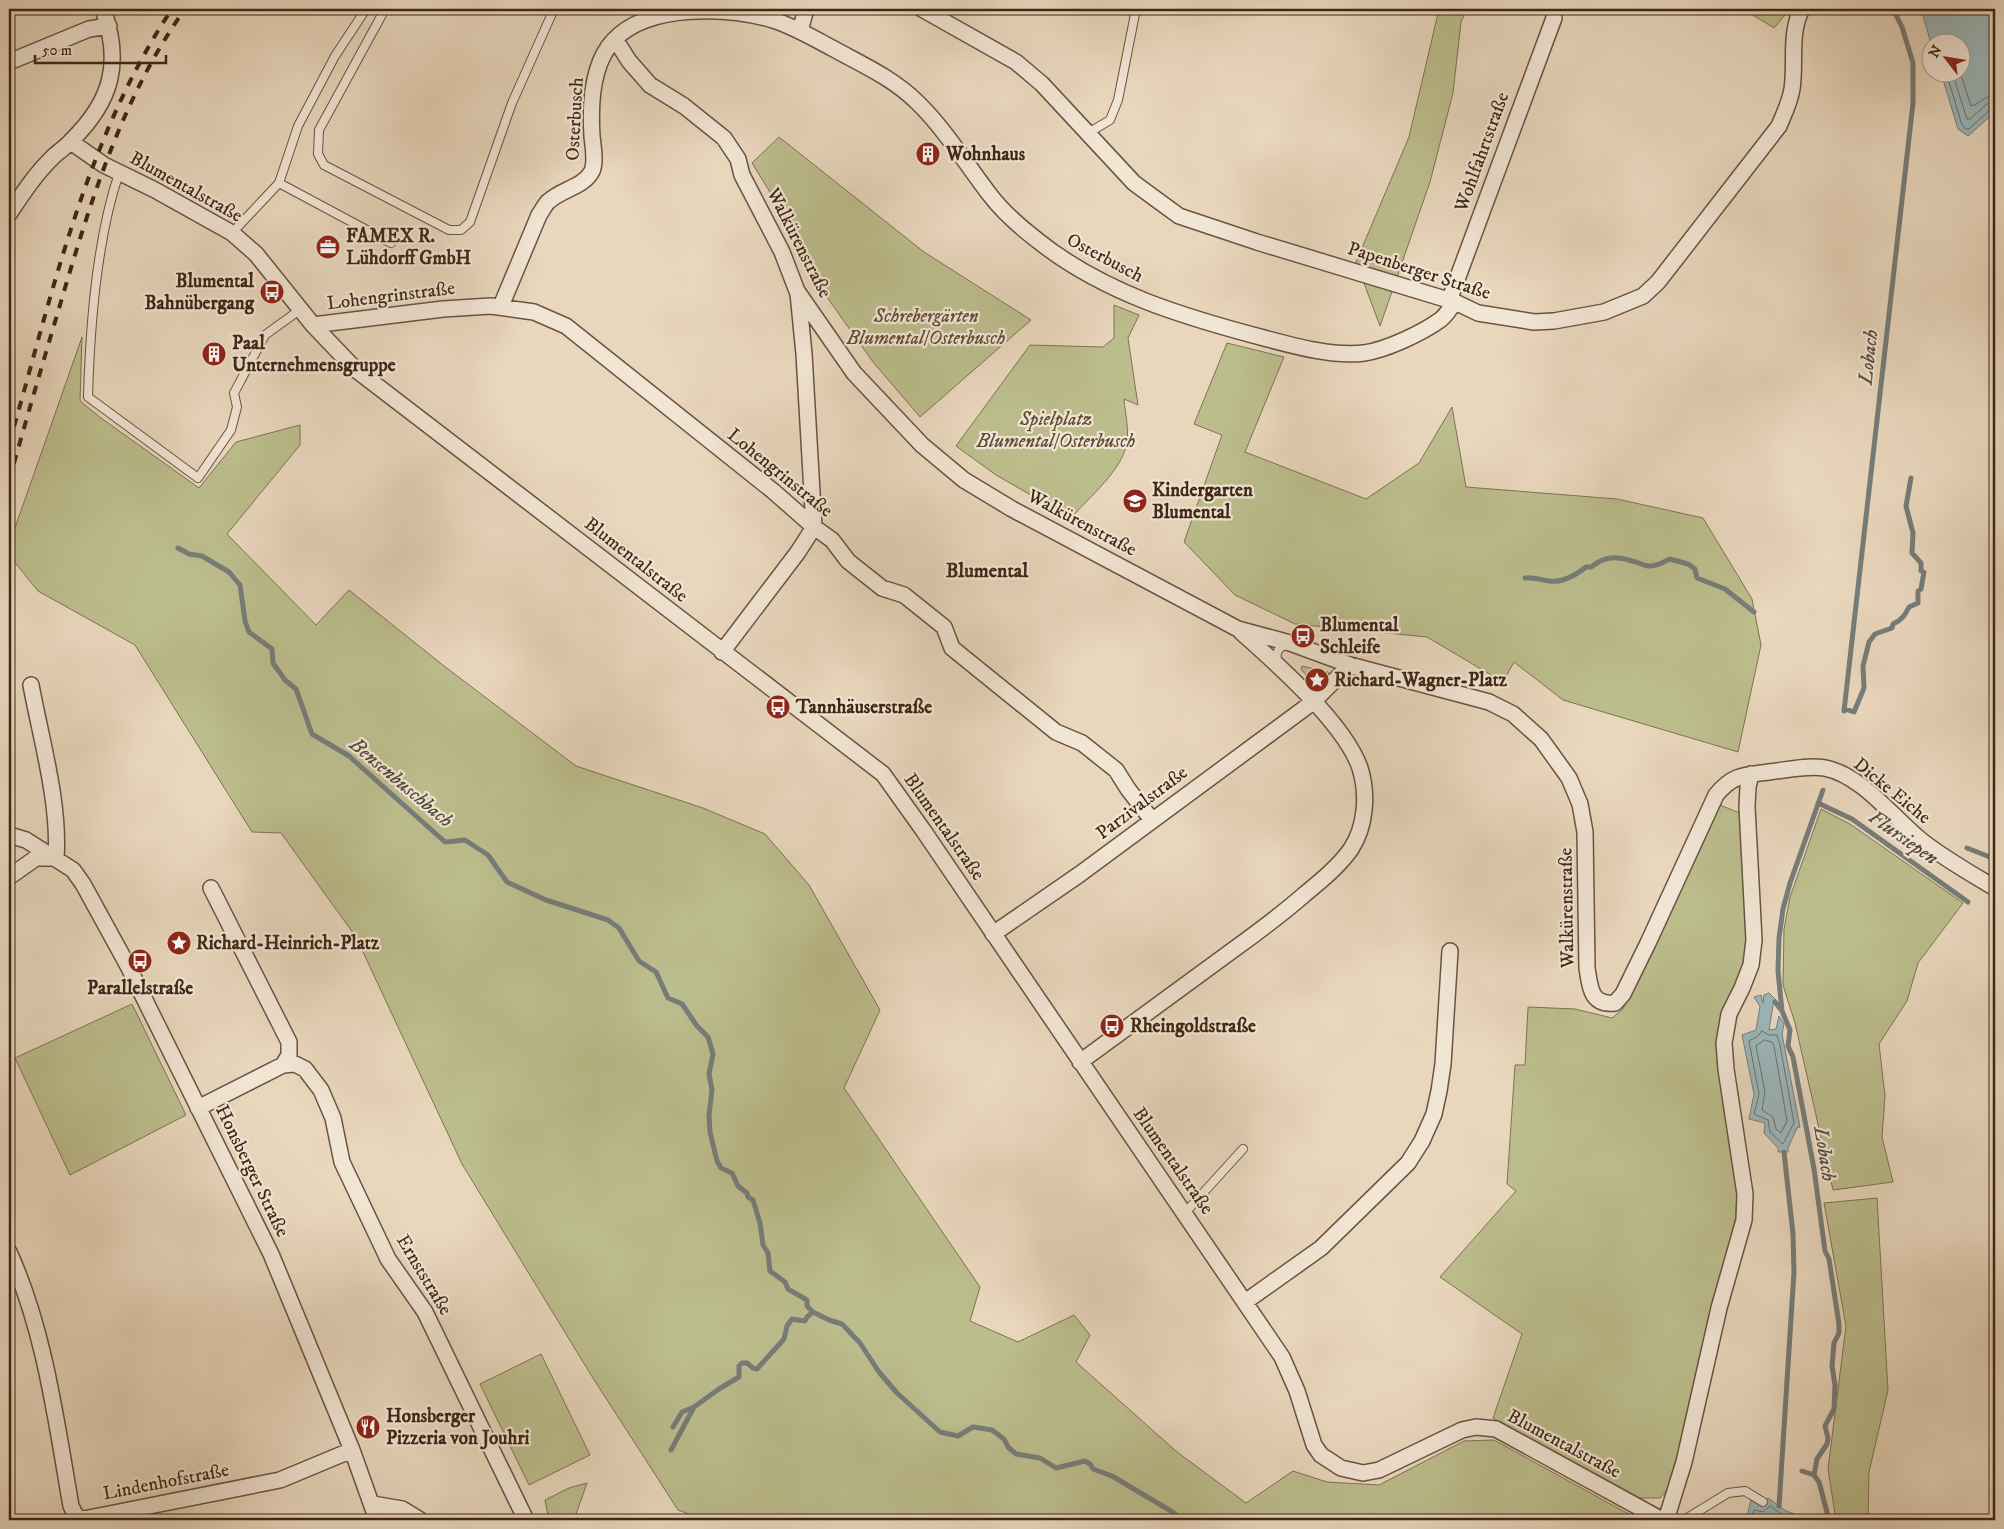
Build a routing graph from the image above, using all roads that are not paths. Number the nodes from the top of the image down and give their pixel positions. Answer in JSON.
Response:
{"nodes":[{"id":1,"x":103,"y":9,"type":"edge"},
{"id":2,"x":366,"y":9,"type":"edge"},
{"id":3,"x":385,"y":9,"type":"edge"},
{"id":4,"x":554,"y":9,"type":"edge"},
{"id":5,"x":806,"y":9,"type":"edge"},
{"id":6,"x":922,"y":9,"type":"edge"},
{"id":7,"x":1136,"y":9,"type":"edge"},
{"id":8,"x":1802,"y":9,"type":"edge"},
{"id":9,"x":1554,"y":18,"type":"dead end"},
{"id":10,"x":109,"y":26,"type":"junction"},
{"id":11,"x":800,"y":31,"type":"junction"},
{"id":12,"x":615,"y":39,"type":"junction"},
{"id":13,"x":9,"y":62,"type":"edge"},
{"id":14,"x":1088,"y":133,"type":"junction"},
{"id":15,"x":71,"y":142,"type":"junction"},
{"id":16,"x":119,"y":173,"type":"junction"},
{"id":17,"x":279,"y":183,"type":"junction"},
{"id":18,"x":9,"y":214,"type":"edge"},
{"id":19,"x":232,"y":233,"type":"junction"},
{"id":20,"x":391,"y":243,"type":"dead end"},
{"id":21,"x":797,"y":291,"type":"junction"},
{"id":22,"x":1452,"y":301,"type":"junction"},
{"id":23,"x":501,"y":306,"type":"junction"},
{"id":24,"x":301,"y":309,"type":"junction"},
{"id":25,"x":313,"y":325,"type":"junction"},
{"id":26,"x":814,"y":527,"type":"junction"},
{"id":27,"x":1238,"y":629,"type":"junction"},
{"id":28,"x":1290,"y":643,"type":"junction"},
{"id":29,"x":722,"y":652,"type":"junction"},
{"id":30,"x":1350,"y":665,"type":"junction"},
{"id":31,"x":1279,"y":666,"type":"junction"},
{"id":32,"x":31,"y":685,"type":"dead end"},
{"id":33,"x":1312,"y":702,"type":"junction"},
{"id":34,"x":1751,"y":774,"type":"junction"},
{"id":35,"x":1152,"y":820,"type":"junction"},
{"id":36,"x":9,"y":835,"type":"edge"},
{"id":37,"x":56,"y":858,"type":"junction"},
{"id":38,"x":9,"y":877,"type":"edge"},
{"id":39,"x":211,"y":888,"type":"dead end"},
{"id":40,"x":1995,"y":888,"type":"edge"},
{"id":41,"x":993,"y":934,"type":"junction"},
{"id":42,"x":1450,"y":951,"type":"dead end"},
{"id":43,"x":1080,"y":1062,"type":"junction"},
{"id":44,"x":283,"y":1065,"type":"junction"},
{"id":45,"x":198,"y":1108,"type":"junction"},
{"id":46,"x":1242,"y":1149,"type":"dead end"},
{"id":47,"x":1184,"y":1214,"type":"junction"},
{"id":48,"x":9,"y":1252,"type":"edge"},
{"id":49,"x":1245,"y":1302,"type":"junction"},
{"id":50,"x":352,"y":1450,"type":"junction"},
{"id":51,"x":1764,"y":1502,"type":"dead end"},
{"id":52,"x":373,"y":1504,"type":"junction"},
{"id":53,"x":104,"y":1518,"type":"edge"},
{"id":54,"x":377,"y":1520,"type":"edge"},
{"id":55,"x":420,"y":1520,"type":"edge"},
{"id":56,"x":526,"y":1520,"type":"edge"},
{"id":57,"x":1662,"y":1520,"type":"edge"},
{"id":58,"x":1666,"y":1520,"type":"edge"},
{"id":59,"x":1684,"y":1520,"type":"edge"}],
"edges":[{"from":1,"to":10,"type":"street"},
{"from":2,"to":17,"type":"lane"},
{"from":3,"to":4,"type":"lane"},
{"from":5,"to":11,"type":"street"},
{"from":6,"to":14,"type":"street","name":"Papenberger Straße"},
{"from":7,"to":14,"type":"lane"},
{"from":8,"to":22,"type":"street","name":"Papenberger Straße"},
{"from":9,"to":22,"type":"street","name":"Wohlfahrtstraße"},
{"from":10,"to":13,"type":"street"},
{"from":10,"to":15,"type":"street"},
{"from":11,"to":12,"type":"street","name":"Osterbusch"},
{"from":11,"to":22,"type":"street","name":"Osterbusch"},
{"from":12,"to":21,"type":"street","name":"Walkürenstraße"},
{"from":12,"to":23,"type":"street","name":"Osterbusch"},
{"from":14,"to":22,"type":"street","name":"Papenberger Straße"},
{"from":15,"to":16,"type":"street","name":"Blumentalstraße"},
{"from":15,"to":18,"type":"street"},
{"from":16,"to":19,"type":"street","name":"Blumentalstraße"},
{"from":16,"to":24,"type":"lane"},
{"from":17,"to":19,"type":"lane"},
{"from":17,"to":20,"type":"lane"},
{"from":19,"to":24,"type":"street","name":"Blumentalstraße"},
{"from":21,"to":26,"type":"street"},
{"from":21,"to":27,"type":"street","name":"Walkürenstraße"},
{"from":23,"to":25,"type":"street","name":"Lohengrinstraße"},
{"from":23,"to":26,"type":"street","name":"Lohengrinstraße"},
{"from":24,"to":25,"type":"street","name":"Blumentalstraße"},
{"from":25,"to":29,"type":"street","name":"Blumentalstraße"},
{"from":26,"to":29,"type":"street"},
{"from":26,"to":35,"type":"street","name":"Lohengrinstraße"},
{"from":27,"to":28,"type":"street","name":"Walkürenstraße"},
{"from":27,"to":31,"type":"street","name":"Walkürenstraße"},
{"from":28,"to":30,"type":"street","name":"Walkürenstraße"},
{"from":28,"to":31,"type":"lane"},
{"from":29,"to":41,"type":"street","name":"Blumentalstraße"},
{"from":30,"to":33,"type":"street"},
{"from":30,"to":34,"type":"street","name":"Walkürenstraße"},
{"from":31,"to":33,"type":"street","name":"Walkürenstraße"},
{"from":32,"to":37,"type":"street"},
{"from":33,"to":35,"type":"street","name":"Parzivalstraße"},
{"from":33,"to":43,"type":"street"},
{"from":34,"to":40,"type":"street","name":"Dicke Eiche"},
{"from":34,"to":58,"type":"street"},
{"from":35,"to":41,"type":"street","name":"Parzivalstraße"},
{"from":36,"to":37,"type":"street","name":"Honsberger Straße"},
{"from":37,"to":38,"type":"street"},
{"from":37,"to":45,"type":"street","name":"Honsberger Straße"},
{"from":39,"to":44,"type":"street"},
{"from":41,"to":43,"type":"street","name":"Blumentalstraße"},
{"from":42,"to":49,"type":"street"},
{"from":43,"to":47,"type":"street","name":"Blumentalstraße"},
{"from":44,"to":45,"type":"street"},
{"from":44,"to":56,"type":"street","name":"Ernststraße"},
{"from":45,"to":50,"type":"street","name":"Honsberger Straße"},
{"from":46,"to":47,"type":"lane"},
{"from":47,"to":49,"type":"street","name":"Blumentalstraße"},
{"from":48,"to":53,"type":"street","name":"Lindenhofstraße"},
{"from":49,"to":57,"type":"street","name":"Blumentalstraße"},
{"from":50,"to":52,"type":"street","name":"Honsberger Straße"},
{"from":50,"to":53,"type":"street","name":"Lindenhofstraße"},
{"from":51,"to":59,"type":"lane"},
{"from":52,"to":54,"type":"street","name":"Honsberger Straße"},
{"from":52,"to":55,"type":"street"}]}
